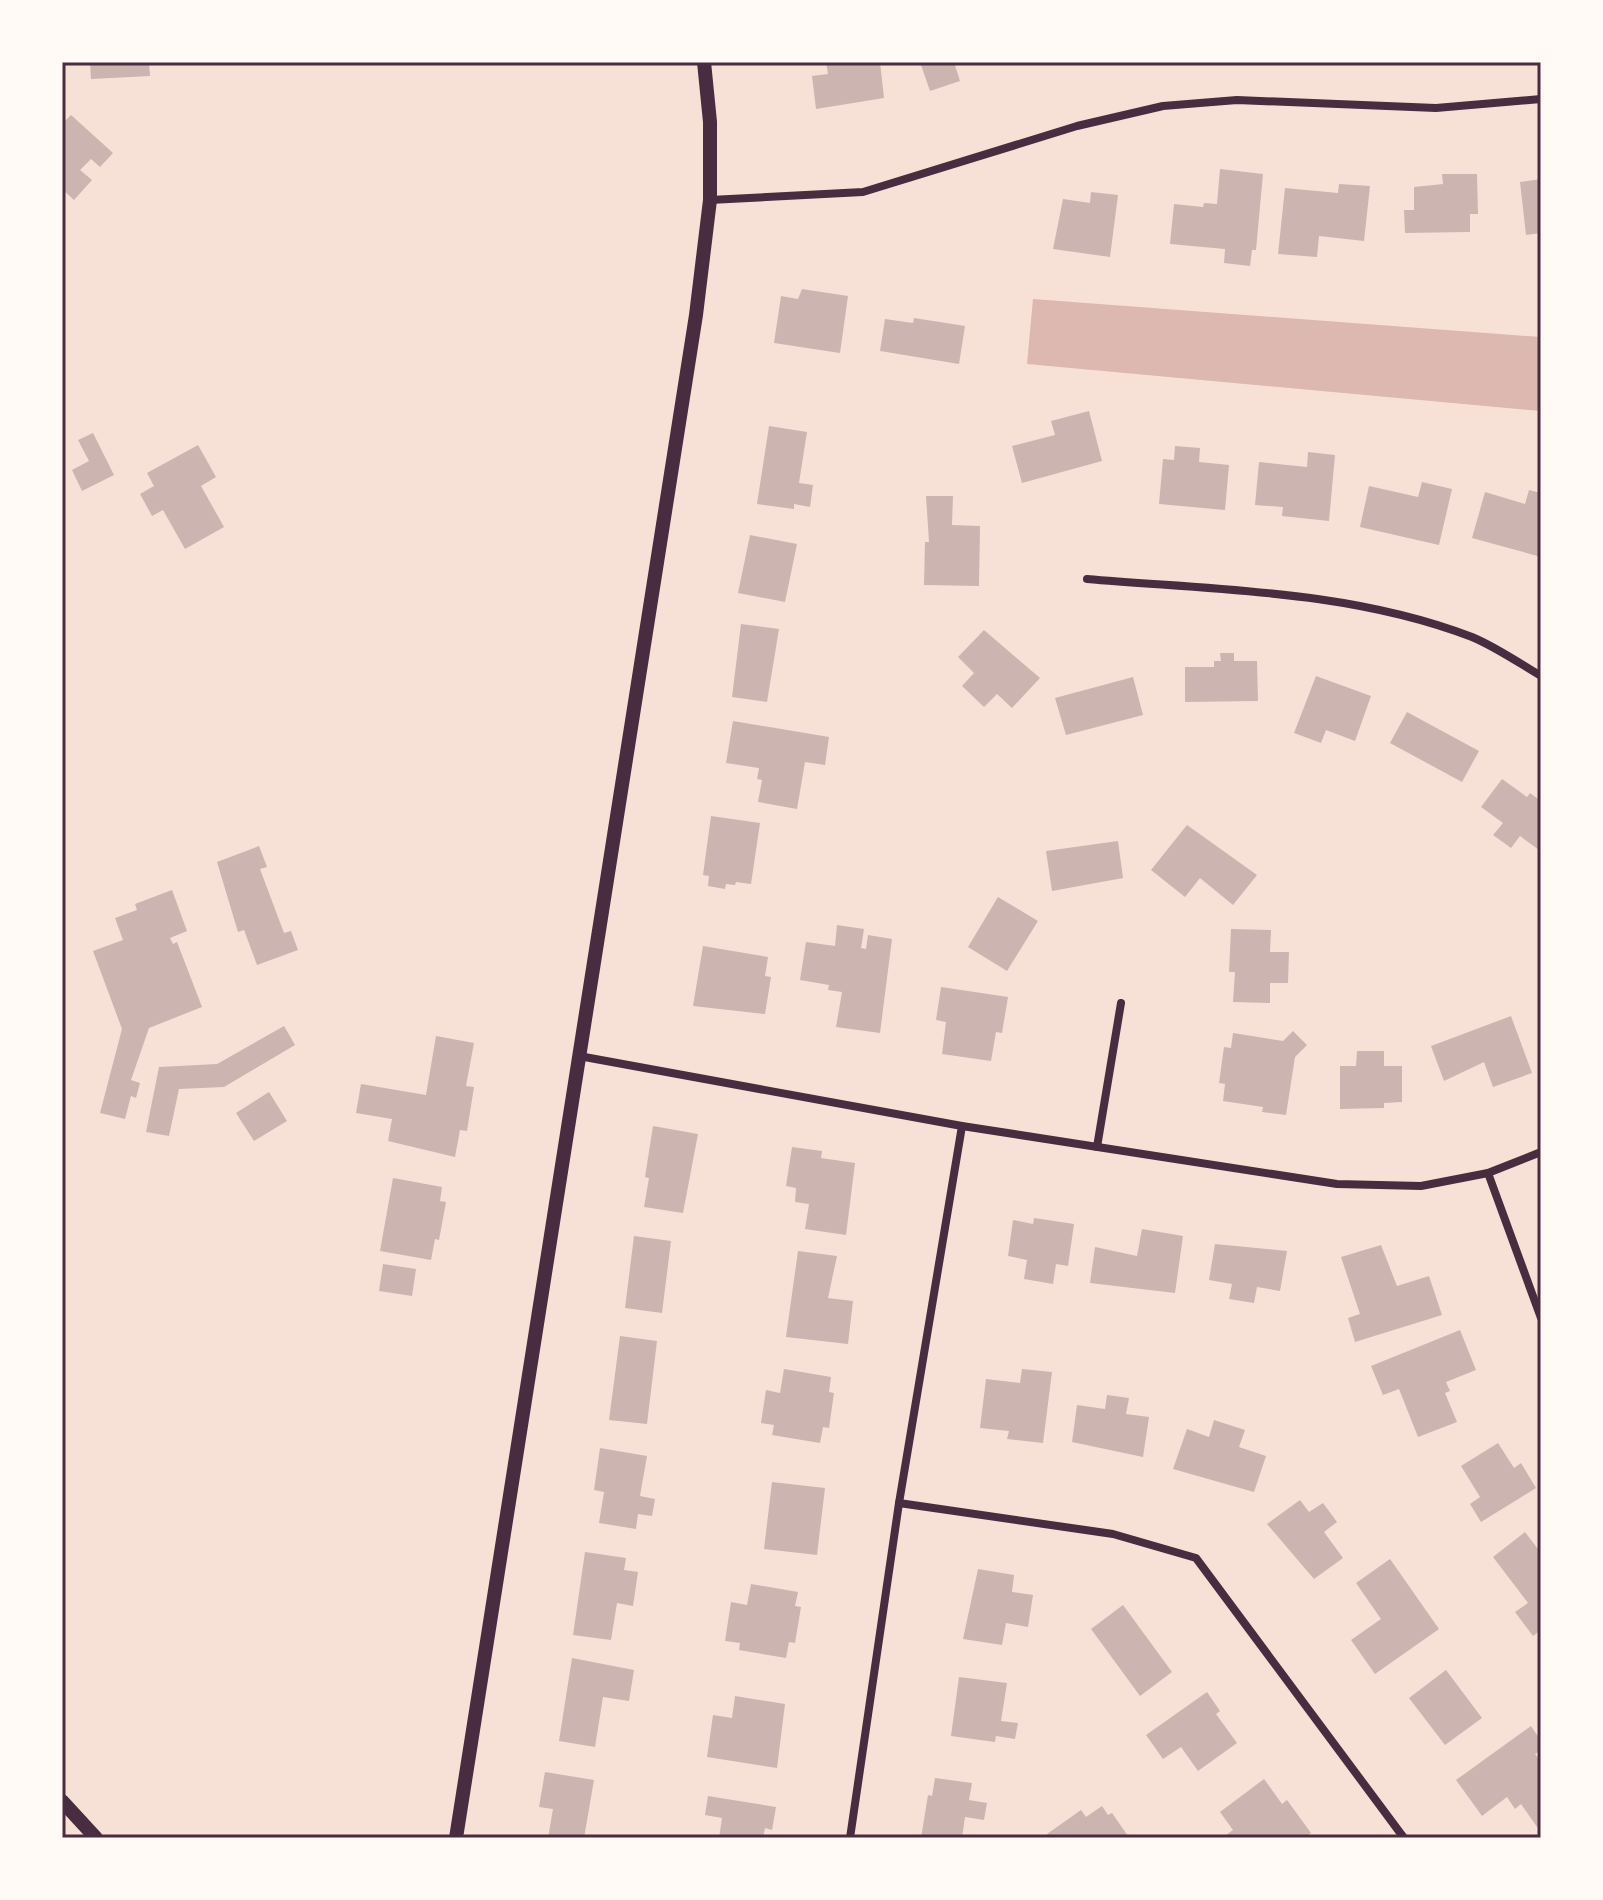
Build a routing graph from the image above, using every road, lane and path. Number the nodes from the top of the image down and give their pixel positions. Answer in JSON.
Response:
{"nodes":[{"id":1,"x":704,"y":62,"type":"edge"},
{"id":2,"x":1541,"y":99,"type":"edge"},
{"id":3,"x":710,"y":200,"type":"junction"},
{"id":4,"x":1087,"y":579,"type":"dead end"},
{"id":5,"x":1541,"y":676,"type":"edge"},
{"id":6,"x":1121,"y":1003,"type":"dead end"},
{"id":7,"x":578,"y":1056,"type":"junction"},
{"id":8,"x":962,"y":1126,"type":"junction"},
{"id":9,"x":1097,"y":1147,"type":"junction"},
{"id":10,"x":1541,"y":1152,"type":"edge"},
{"id":11,"x":1488,"y":1173,"type":"junction"},
{"id":12,"x":1541,"y":1318,"type":"edge"},
{"id":13,"x":899,"y":1503,"type":"junction"},
{"id":14,"x":62,"y":1801,"type":"edge"},
{"id":15,"x":96,"y":1838,"type":"edge"},
{"id":16,"x":456,"y":1838,"type":"edge"},
{"id":17,"x":850,"y":1838,"type":"edge"},
{"id":18,"x":1404,"y":1838,"type":"edge"}],
"edges":[{"from":1,"to":3,"type":"street"},
{"from":2,"to":3,"type":"street"},
{"from":3,"to":7,"type":"street"},
{"from":4,"to":5,"type":"street"},
{"from":6,"to":9,"type":"street"},
{"from":7,"to":8,"type":"street"},
{"from":7,"to":16,"type":"street"},
{"from":8,"to":9,"type":"street"},
{"from":8,"to":13,"type":"street"},
{"from":9,"to":11,"type":"street"},
{"from":10,"to":11,"type":"street"},
{"from":11,"to":12,"type":"street"},
{"from":13,"to":17,"type":"street"},
{"from":13,"to":18,"type":"street"},
{"from":14,"to":15,"type":"street"}]}
